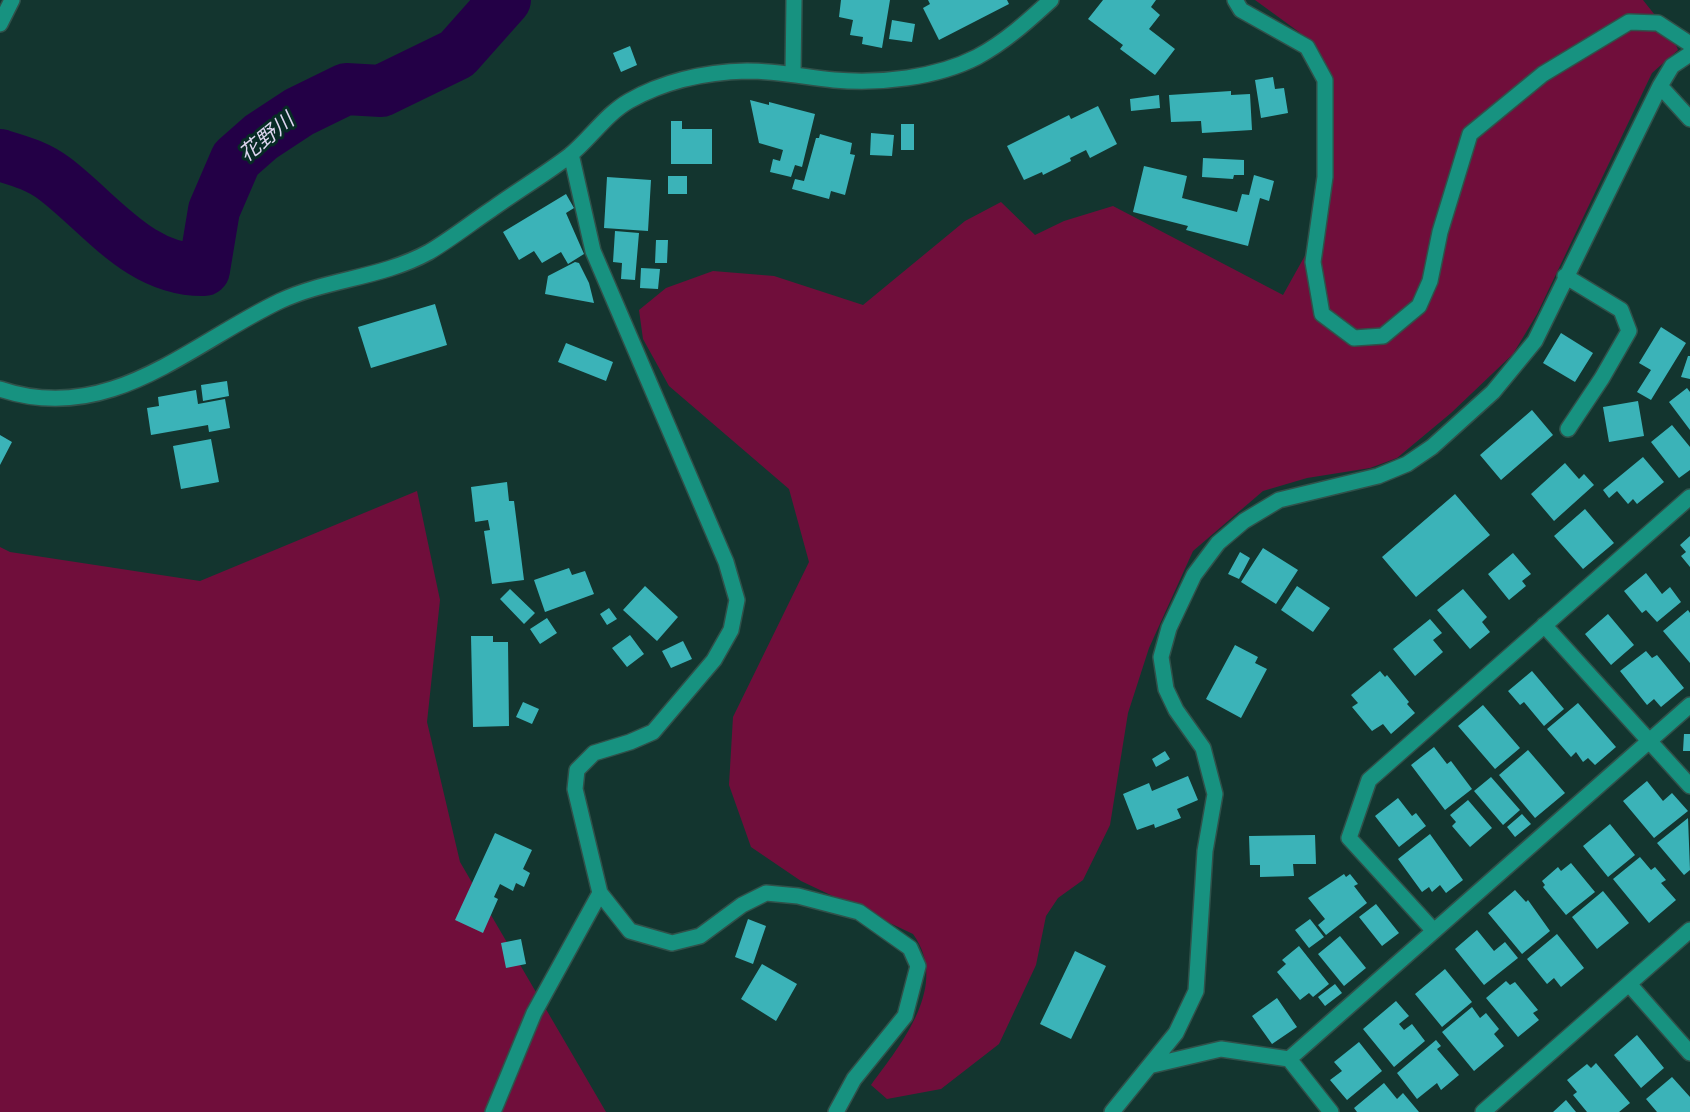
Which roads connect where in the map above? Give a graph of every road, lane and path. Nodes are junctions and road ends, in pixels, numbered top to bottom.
1 (12, 0) edge
2 (794, 0) edge
3 (1052, 0) edge
4 (1235, 0) edge
5 (0, 24) edge
6 (1690, 44) edge
7 (1690, 54) edge
8 (793, 74) junction
9 (1660, 86) junction
10 (1690, 119) edge
11 (571, 154) junction
12 (1565, 276) junction
13 (0, 388) edge
14 (1568, 429) dead end
15 (1690, 497) edge
16 (1544, 625) junction
17 (1690, 705) edge
18 (1650, 740) junction
19 (1690, 786) edge
20 (600, 893) junction
21 (1690, 930) edge
22 (1434, 931) junction
23 (1629, 984) junction
24 (1690, 1053) edge
25 (1289, 1059) junction
26 (1153, 1065) junction
27 (493, 1112) edge
28 (836, 1112) edge
29 (1112, 1112) edge
30 (1331, 1112) edge
31 (1483, 1112) edge

1 - 5 street
2 - 8 street
3 - 8 street
4 - 6 street
7 - 9 street
8 - 11 street
9 - 10 street
9 - 12 street
11 - 13 street
11 - 20 street
12 - 14 street
12 - 26 street
15 - 16 street
16 - 18 street
16 - 22 street
17 - 18 street
18 - 19 street
18 - 22 street
20 - 27 street
20 - 28 street
21 - 23 street
22 - 25 street
23 - 24 street
23 - 31 street
25 - 26 street
25 - 30 street
26 - 29 street

